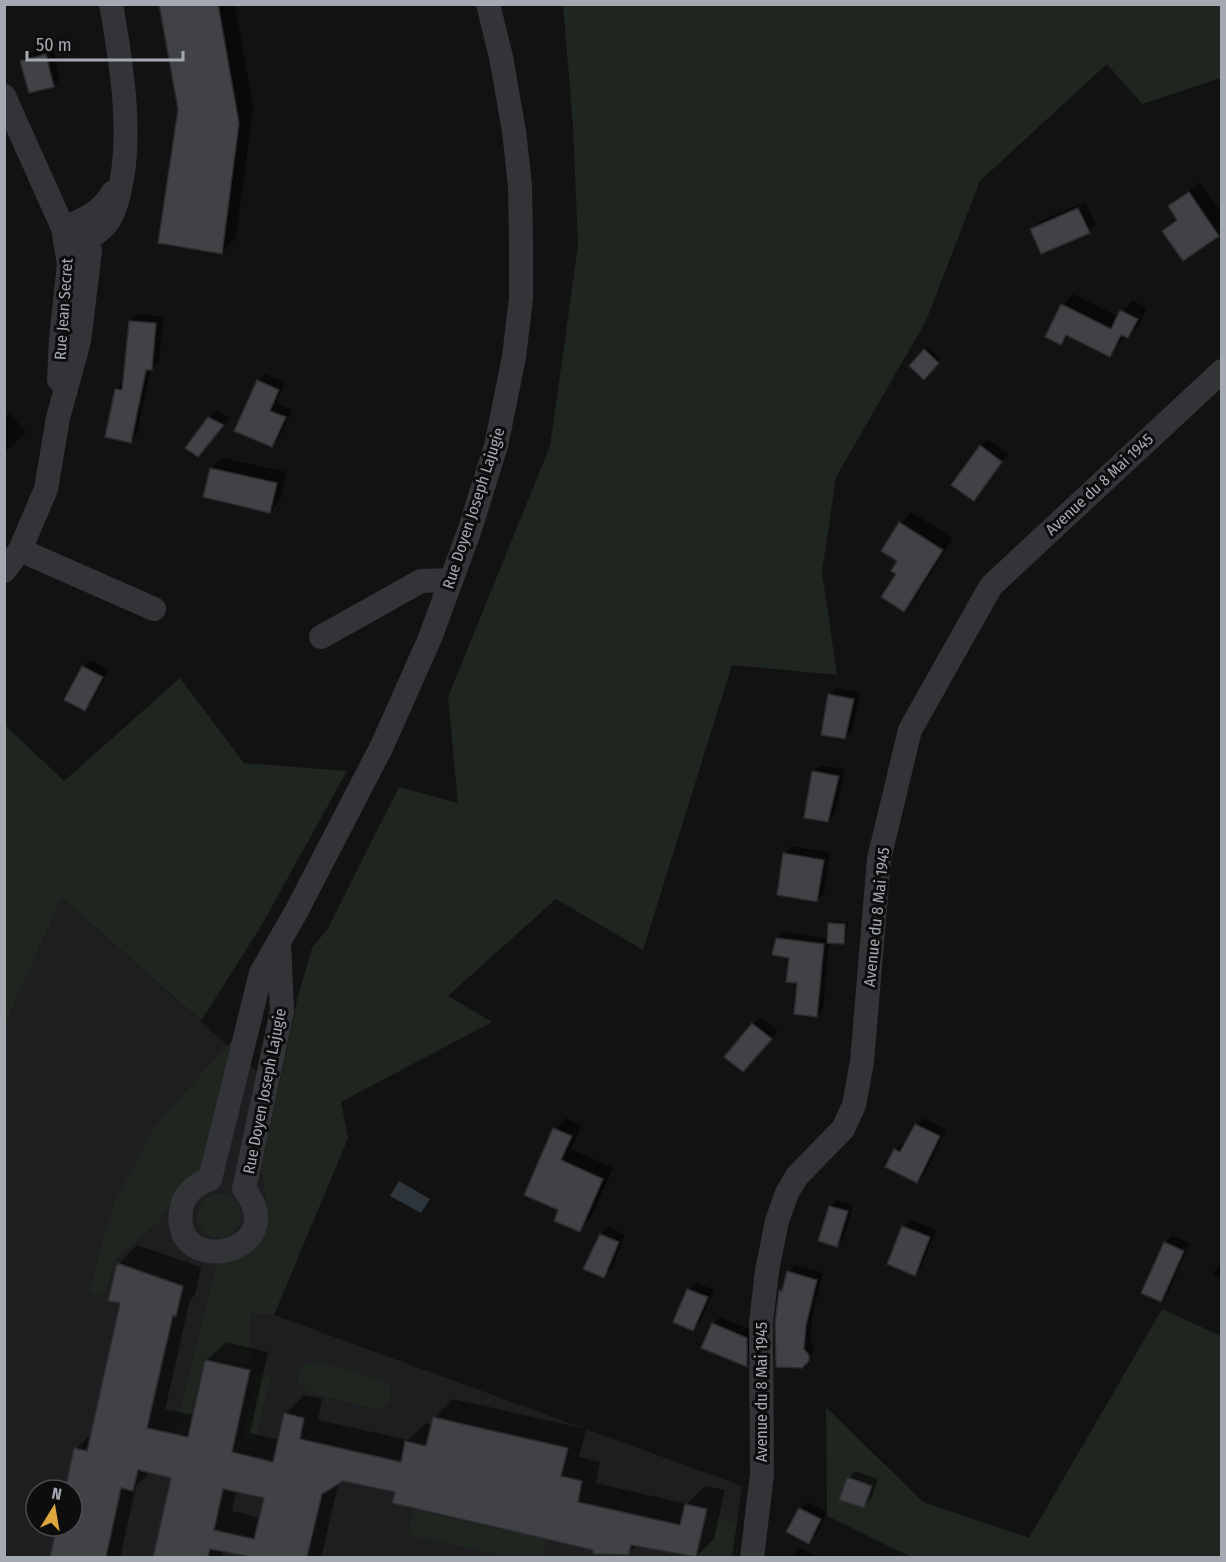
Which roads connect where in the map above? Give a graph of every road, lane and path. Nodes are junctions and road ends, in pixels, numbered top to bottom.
1 (111, 4) edge
2 (488, 4) edge
3 (4, 96) edge
4 (72, 234) junction
5 (1221, 371) edge
6 (20, 550) junction
7 (4, 571) edge
8 (451, 580) junction
9 (154, 609) dead end
10 (321, 637) dead end
11 (279, 941) junction
12 (752, 1557) edge

1 - 4 street
2 - 8 street, Rue Doyen Joseph Lajugie
3 - 4 street, Rue Jean Secret
4 - 6 street, Rue Jean Secret
5 - 12 street, Avenue du 8 Mai 1945
6 - 7 street, Rue Jean Secret
6 - 9 street
8 - 10 street
8 - 11 street, Rue Doyen Joseph Lajugie
11 - 11 street, Rue Doyen Joseph Lajugie

